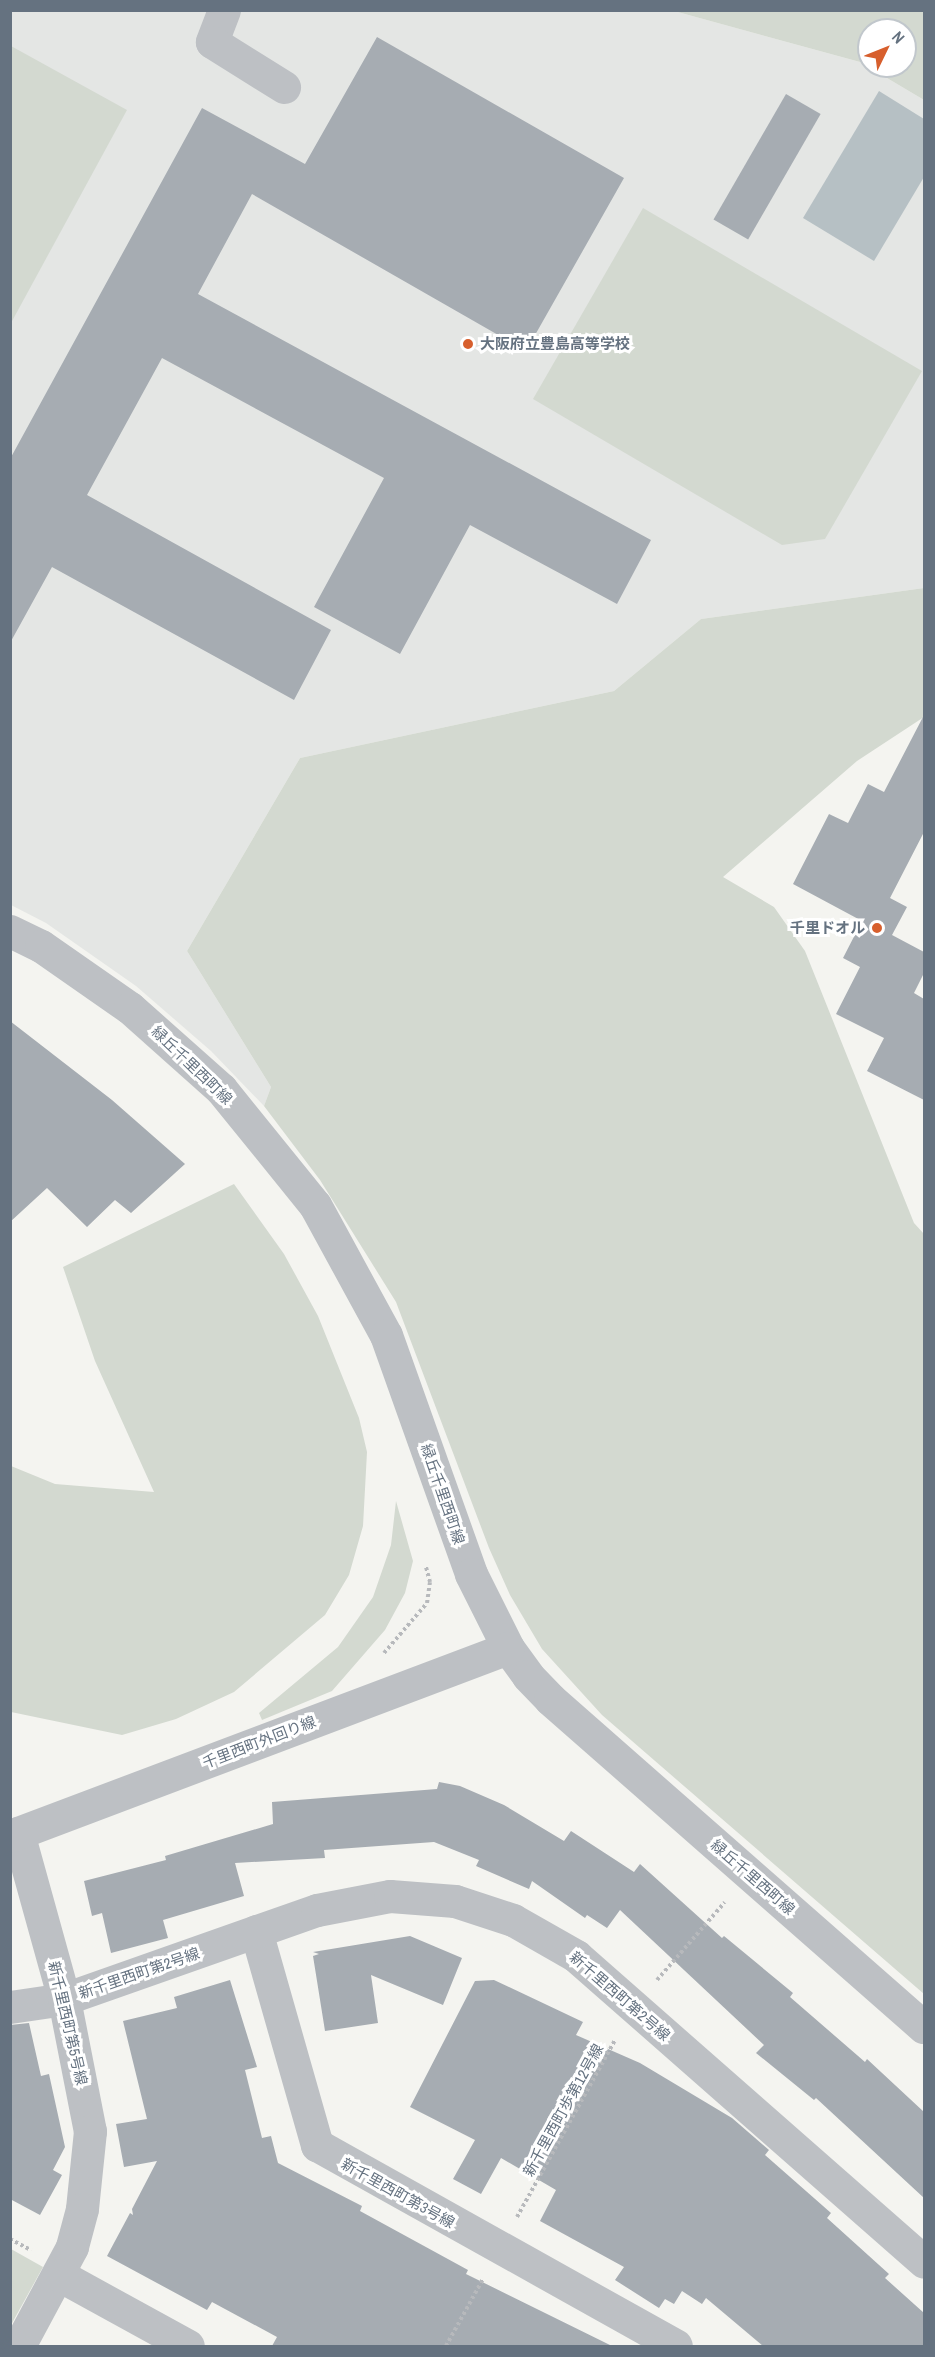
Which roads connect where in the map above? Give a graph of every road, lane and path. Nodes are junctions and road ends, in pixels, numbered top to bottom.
1 (224, 10) edge
2 (284, 87) dead end
3 (10, 931) edge
4 (425, 1561) dead end
5 (508, 1648) junction
6 (377, 1661) dead end
7 (14, 1834) edge
8 (725, 1902) dead end
9 (256, 1931) junction
10 (64, 1999) junction
11 (10, 2007) edge
12 (633, 2007) junction
13 (924, 2026) edge
14 (500, 2248) junction
15 (924, 2262) edge
16 (59, 2275) junction
17 (19, 2346) edge
18 (188, 2346) edge
19 (446, 2346) edge
20 (676, 2346) edge

1 - 2 street
3 - 5 street, 緑丘千里西町線
4 - 6 path
5 - 7 street, 千里西町外回り線
5 - 13 street, 緑丘千里西町線
7 - 10 street, 新千里西町第5号線
8 - 12 path, 新千里西町歩第12号線
9 - 10 street, 新千里西町第2号線
9 - 12 street, 新千里西町第2号線
9 - 14 street, 新千里西町第3号線
10 - 11 street, 新千里西町第2号線
10 - 16 street, 新千里西町第5号線
12 - 14 path, 新千里西町歩第12号線
12 - 15 street, 新千里西町第2号線
14 - 19 path, 新千里西町歩第12号線
14 - 20 street, 新千里西町第3号線
16 - 17 street, 新千里西町第5号線
16 - 18 street

